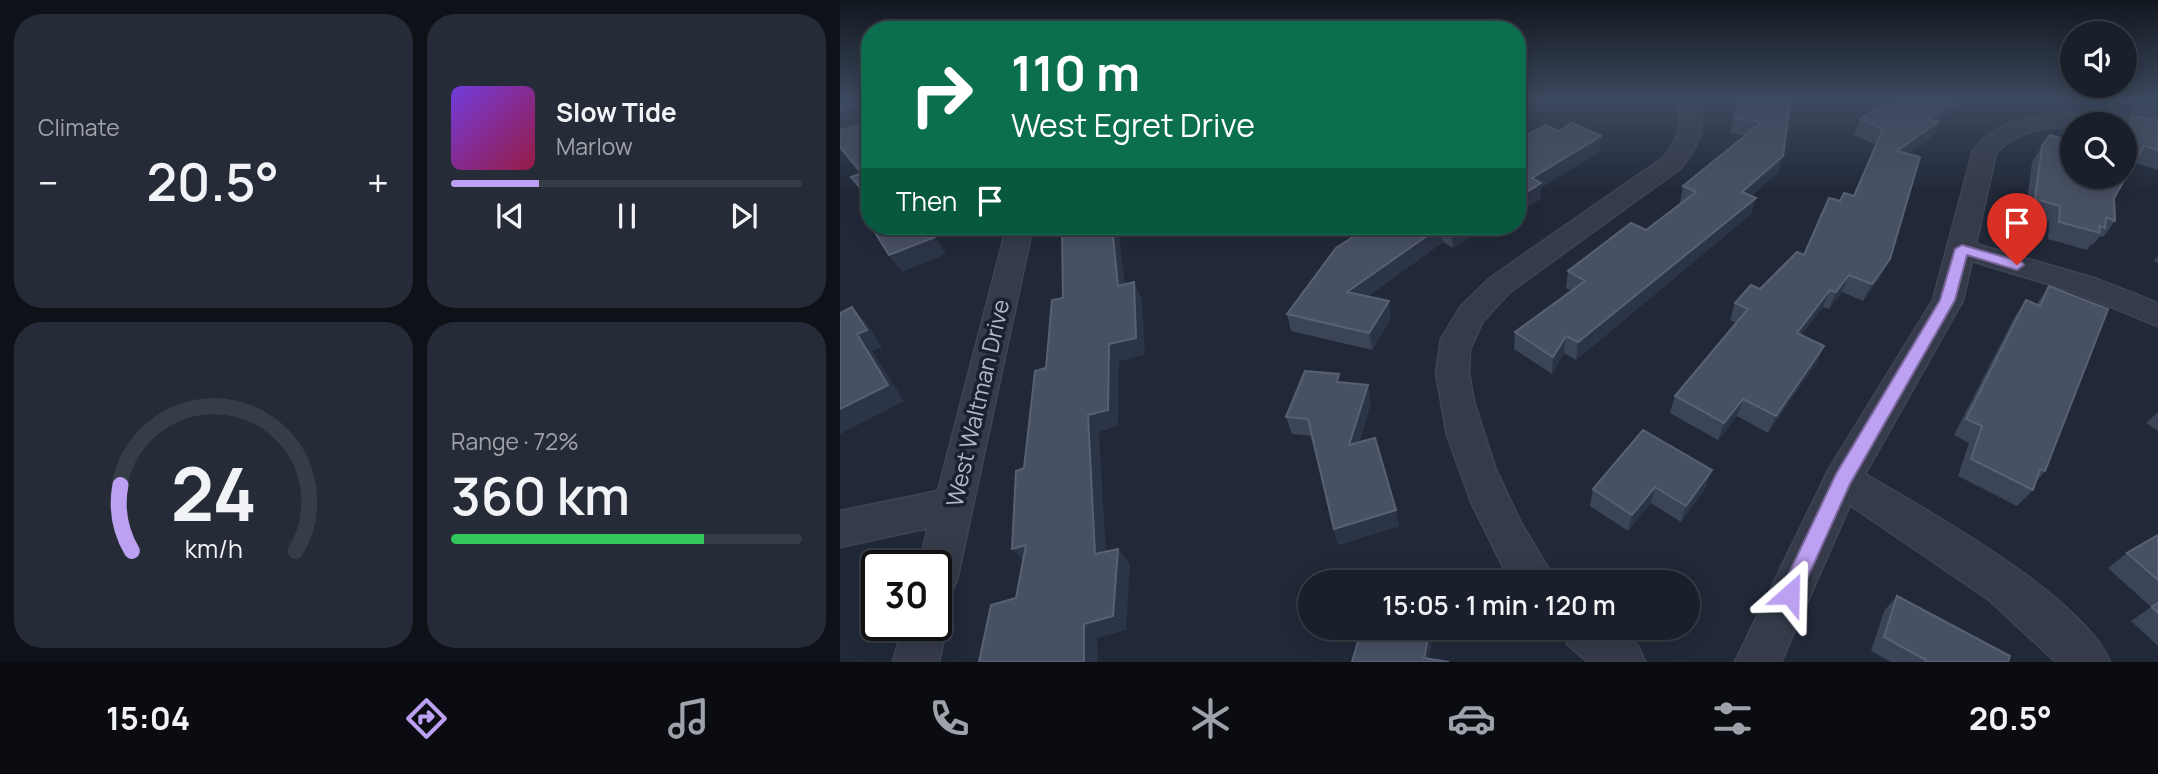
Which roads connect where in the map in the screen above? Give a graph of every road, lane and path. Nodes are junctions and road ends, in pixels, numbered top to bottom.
1 (1691, 130) edge
2 (2013, 130) edge
3 (1018, 235) edge
4 (1962, 249) junction
5 (2158, 315) edge
6 (1842, 480) junction
7 (955, 505) junction
8 (840, 528) edge
9 (944, 550) edge
10 (1526, 570) edge
11 (1597, 640) edge
12 (921, 641) edge
13 (916, 662) edge
14 (1622, 662) edge
15 (1758, 662) edge
16 (2087, 662) edge

1 - 10 street
2 - 4 street
3 - 7 street, West Waltman Drive
4 - 5 street
4 - 6 street
6 - 15 street
6 - 16 street
7 - 8 street
7 - 9 street, West Waltman Drive
11 - 14 street
12 - 13 street

